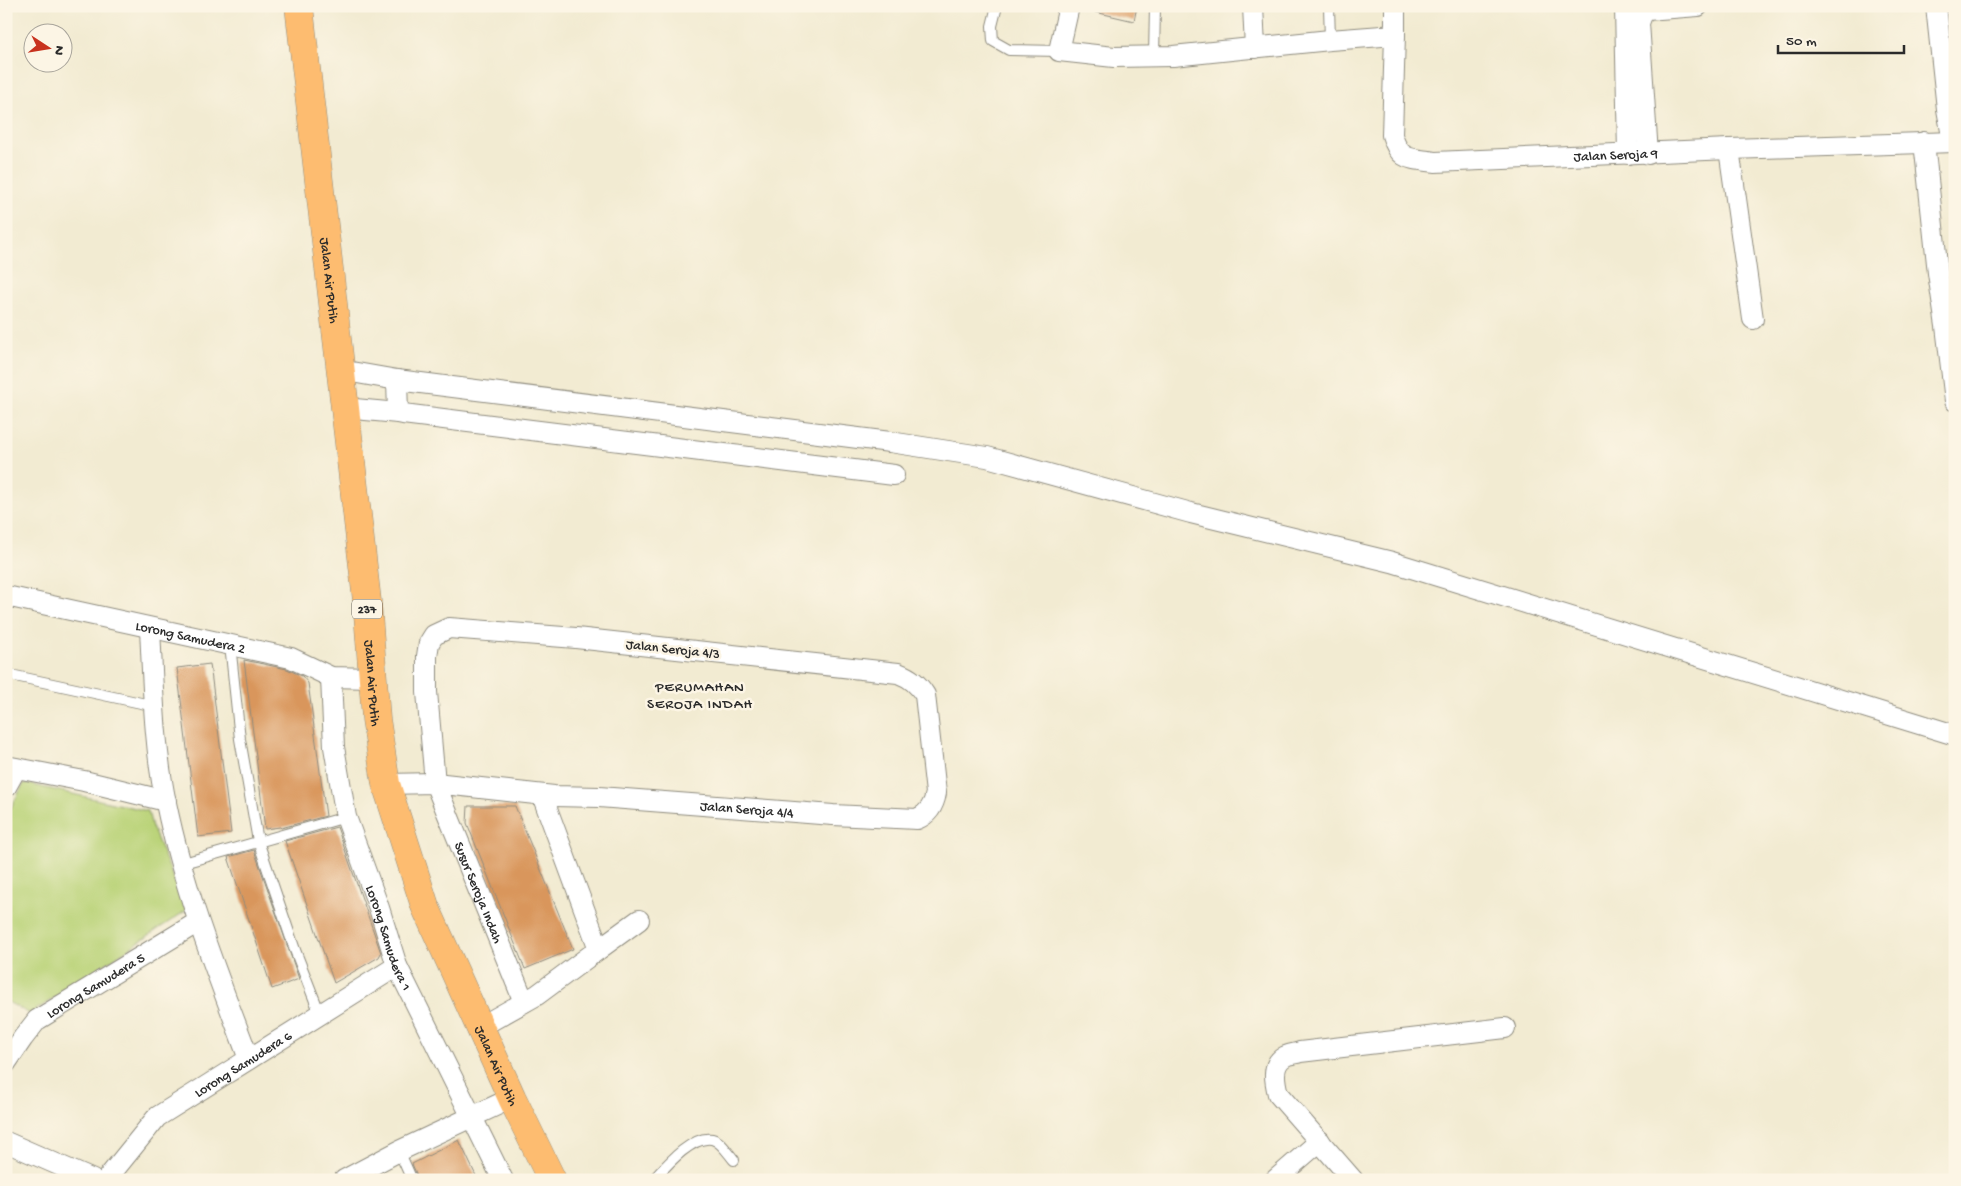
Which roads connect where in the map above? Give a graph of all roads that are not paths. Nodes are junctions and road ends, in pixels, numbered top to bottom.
1 (299, 6) edge
2 (997, 6) edge
3 (1069, 6) edge
4 (1155, 6) edge
5 (1253, 6) edge
6 (1329, 6) edge
7 (1395, 6) edge
8 (1625, 6) edge
9 (1698, 6) edge
10 (1936, 6) edge
11 (1396, 35) junction
12 (1330, 40) junction
13 (1255, 48) junction
14 (1059, 51) junction
15 (1154, 57) junction
16 (1924, 142) junction
17 (1954, 142) edge
18 (1729, 149) junction
19 (1628, 154) junction
20 (1648, 154) junction
21 (1753, 319) dead end
22 (340, 370) junction
23 (397, 380) junction
24 (1955, 401) edge
25 (344, 408) junction
26 (398, 413) junction
27 (894, 475) dead end
28 (6, 596) edge
29 (150, 629) junction
30 (230, 644) junction
31 (6, 674) edge
32 (331, 677) junction
33 (372, 678) junction
34 (919, 685) joint
35 (155, 706) junction
36 (1955, 735) edge
37 (11, 768) edge
38 (434, 783) junction
39 (386, 784) junction
40 (6, 788) edge
41 (542, 795) junction
42 (166, 801) junction
43 (346, 818) junction
44 (258, 841) junction
45 (180, 864) junction
46 (639, 920) dead end
47 (198, 922) junction
48 (599, 949) junction
49 (397, 966) junction
50 (524, 1002) junction
51 (320, 1014) junction
52 (480, 1027) junction
53 (1505, 1028) dead end
54 (249, 1058) junction
55 (6, 1063) edge
56 (512, 1098) junction
57 (472, 1117) junction
58 (1320, 1141) junction
59 (6, 1142) edge
60 (398, 1151) junction
61 (734, 1160) dead end
62 (93, 1180) edge
63 (106, 1180) edge
64 (344, 1180) edge
65 (412, 1180) edge
66 (503, 1180) edge
67 (552, 1180) edge
68 (653, 1180) edge
69 (1275, 1180) edge
70 (1353, 1180) edge

1 - 22 main road, Jalan Air Putih / 237
2 - 14 lane
3 - 14 street
4 - 15 lane
5 - 13 street
6 - 12 lane
7 - 11 street, Jalan Seroja 9
8 - 19 street
9 - 20 street
10 - 17 street
11 - 12 street
11 - 19 street, Jalan Seroja 9
12 - 13 street
13 - 15 street
14 - 15 street
16 - 17 street, Jalan Seroja 9
16 - 18 street, Jalan Seroja 9
16 - 24 street
18 - 20 street, Jalan Seroja 9
18 - 21 street
19 - 20 street, Jalan Seroja 9
22 - 23 street
22 - 25 main road, Jalan Air Putih / 237
23 - 26 street
23 - 36 street
25 - 26 street
25 - 33 main road, Jalan Air Putih / 237
26 - 27 street
28 - 29 street, Lorong Samudera 2
29 - 30 street, Lorong Samudera 2
29 - 35 street
30 - 32 street, Lorong Samudera 2
30 - 44 lane
31 - 35 lane
32 - 33 street, Lorong Samudera 2
32 - 43 street, Lorong Samudera 1
33 - 39 main road, Jalan Air Putih / 237
34 - 38 street, Jalan Seroja 4/3
34 - 41 street, Jalan Seroja 4/4
35 - 42 street
37 - 40 street
37 - 42 street
38 - 39 street, Jalan Seroja 4/4
38 - 41 street, Jalan Seroja 4/4
38 - 50 street, Susur Seroja Indah
39 - 52 main road, Jalan Air Putih / 237
41 - 48 street
42 - 45 street
43 - 44 lane
43 - 49 street, Lorong Samudera 1
44 - 45 lane
44 - 51 lane
45 - 47 street
46 - 48 street
47 - 54 street
47 - 55 street, Lorong Samudera 5
48 - 50 street
49 - 51 street, Lorong Samudera 6
49 - 57 street, Lorong Samudera 1
50 - 52 street
51 - 54 street, Lorong Samudera 6
52 - 56 main road, Jalan Air Putih / 237
53 - 58 street
54 - 63 street, Lorong Samudera 6
56 - 57 street
56 - 67 main road, Jalan Air Putih / 237
57 - 60 street
57 - 66 street, Lorong Samudera 1
58 - 69 street
58 - 70 street
59 - 62 street
60 - 64 street
60 - 65 lane
61 - 68 lane

